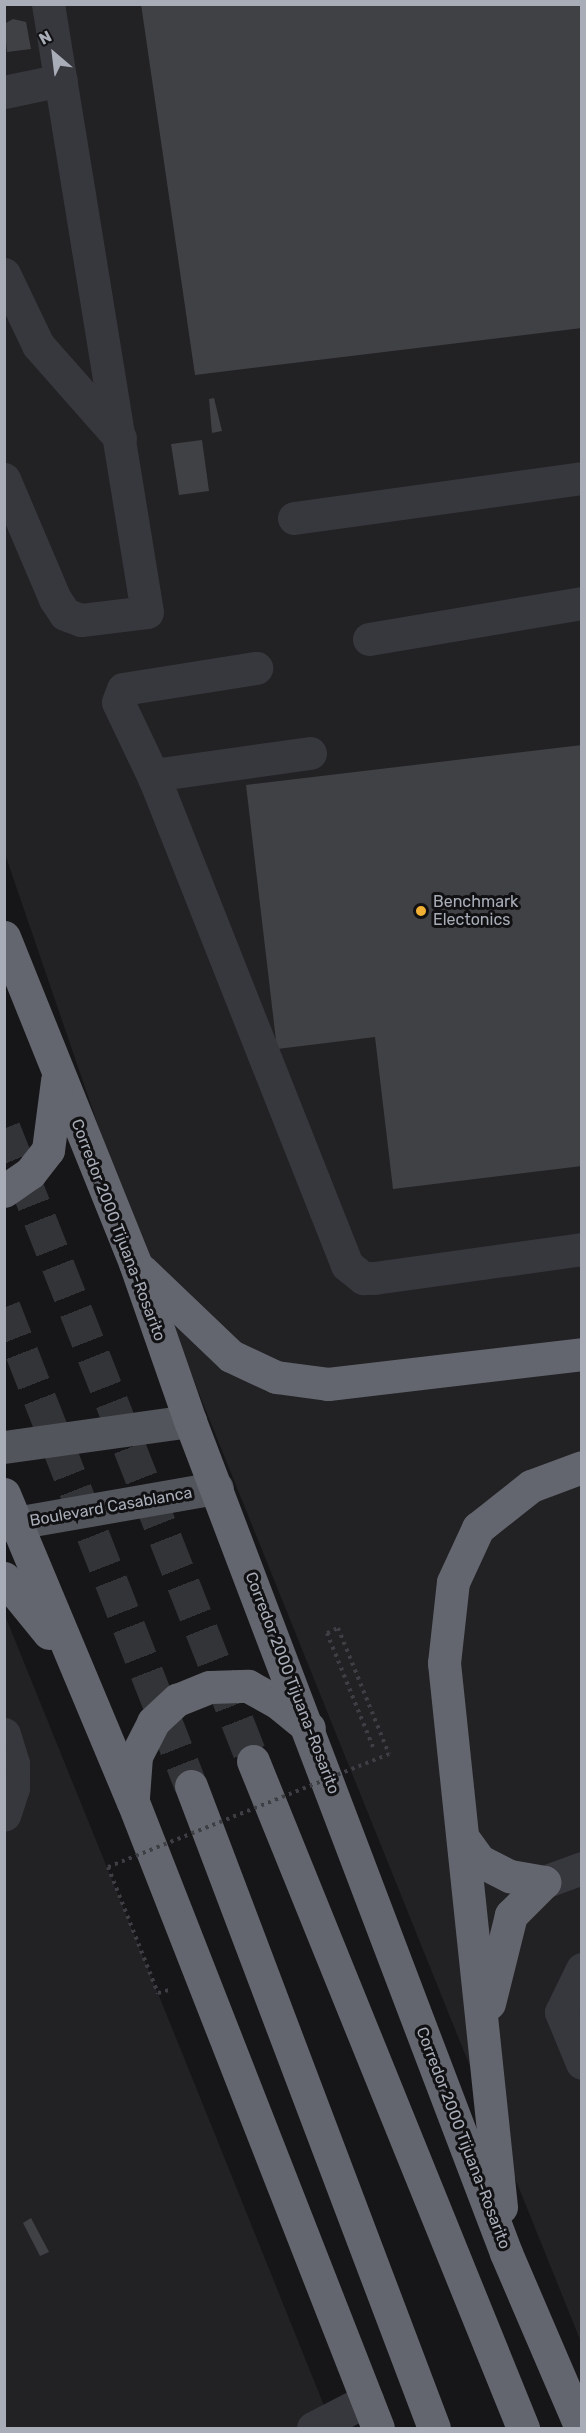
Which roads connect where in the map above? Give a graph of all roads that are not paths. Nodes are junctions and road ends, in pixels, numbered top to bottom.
1 (48, 4) edge
2 (61, 80) junction
3 (4, 92) edge
4 (4, 274) edge
5 (120, 438) junction
6 (582, 478) edge
7 (4, 479) edge
8 (294, 518) dead end
9 (582, 603) edge
10 (369, 639) dead end
11 (256, 668) dead end
12 (310, 753) dead end
13 (155, 780) junction
14 (4, 938) edge
15 (58, 1077) junction
16 (4, 1191) edge
17 (582, 1249) edge
18 (135, 1263) junction
19 (582, 1354) edge
20 (190, 1421) junction
21 (4, 1447) edge
22 (582, 1467) edge
23 (217, 1488) junction
24 (8, 1514) edge
25 (4, 1578) edge
26 (80, 1678) junction
27 (309, 1728) junction
28 (4, 1734) edge
29 (253, 1761) tunnel mouth
30 (191, 1786) tunnel mouth
31 (133, 1802) junction
32 (4, 1815) edge
33 (463, 1838) junction
34 (582, 1868) edge
35 (544, 1882) junction
36 (582, 1969) edge
37 (483, 2028) junction
38 (582, 2063) edge
39 (506, 2253) junction
40 (372, 2414) edge
41 (313, 2428) edge
42 (434, 2428) edge
43 (523, 2428) edge
44 (581, 2428) edge

1 - 2 lane
2 - 3 lane
2 - 5 lane
4 - 5 lane
5 - 7 lane
6 - 8 lane
9 - 10 lane
11 - 13 lane
12 - 13 lane
13 - 17 lane
14 - 15 highway, Corredor 2000 Tijuana-Rosarito
15 - 16 highway
15 - 18 highway, Corredor 2000 Tijuana-Rosarito
18 - 19 highway
18 - 20 highway, Corredor 2000 Tijuana-Rosarito
20 - 21 main road
20 - 23 highway, Corredor 2000 Tijuana-Rosarito
22 - 33 highway
23 - 24 main road, Boulevard Casablanca
23 - 27 highway, Corredor 2000 Tijuana-Rosarito
24 - 26 highway
25 - 26 highway
26 - 31 highway
27 - 31 highway
27 - 39 highway, Corredor 2000 Tijuana-Rosarito
28 - 32 lane
29 - 43 highway
30 - 42 highway
31 - 40 highway
33 - 35 highway
33 - 37 highway
34 - 35 lane
35 - 37 highway
36 - 38 lane
37 - 39 highway
39 - 44 highway, Corredor 2000 Tijuana-Rosarito
40 - 41 lane

